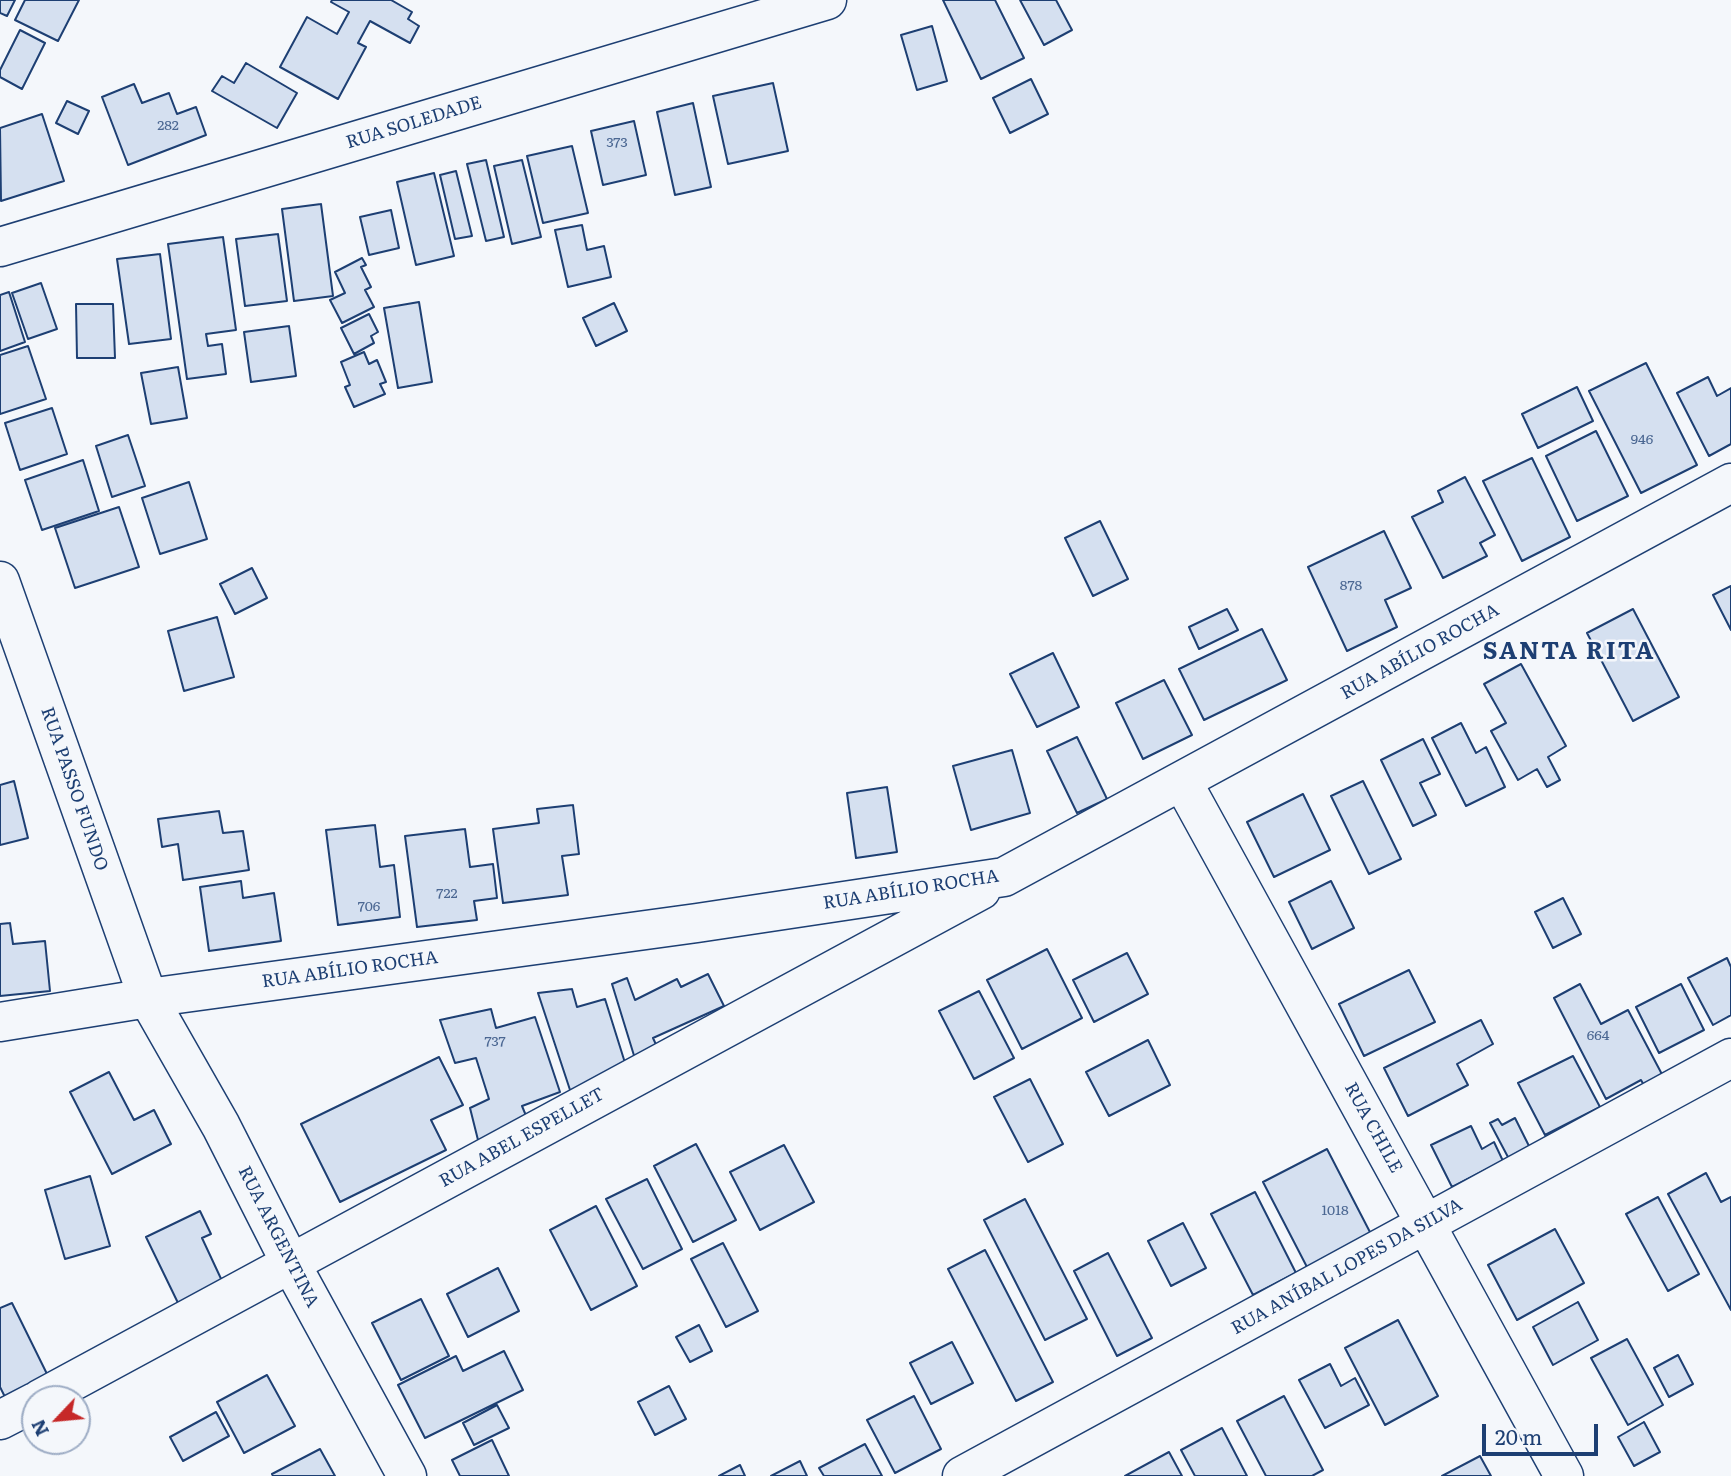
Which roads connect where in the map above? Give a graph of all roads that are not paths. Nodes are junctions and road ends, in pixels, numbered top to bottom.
1 (827, 0) edge
2 (0, 247) edge
3 (1731, 483) edge
4 (0, 581) edge
5 (1182, 781) junction
6 (1004, 877) junction
7 (148, 998) junction
8 (0, 1022) edge
9 (1731, 1058) edge
10 (1426, 1224) junction
11 (291, 1264) junction
12 (66, 1385) edge
13 (21, 1409) edge
14 (0, 1420) edge
15 (407, 1476) edge
16 (962, 1476) edge
17 (1564, 1476) edge

1 - 2 street, RUA SOLEDADE
3 - 5 street, RUA ABÍLIO ROCHA
4 - 7 street, RUA PASSO FUNDO
5 - 6 street, RUA ABÍLIO ROCHA
5 - 10 street, RUA CHILE
6 - 7 street, RUA ABÍLIO ROCHA
6 - 11 street, RUA ABEL ESPELLET
7 - 8 street, RUA ABÍLIO ROCHA
7 - 11 street, RUA ARGENTINA
9 - 10 street, RUA ANÍBAL LOPES DA SILVA
10 - 16 street, RUA ANÍBAL LOPES DA SILVA
10 - 17 street, RUA CHILE
11 - 12 street, RUA ABEL ESPELLET
11 - 15 street, RUA ARGENTINA
13 - 14 street

